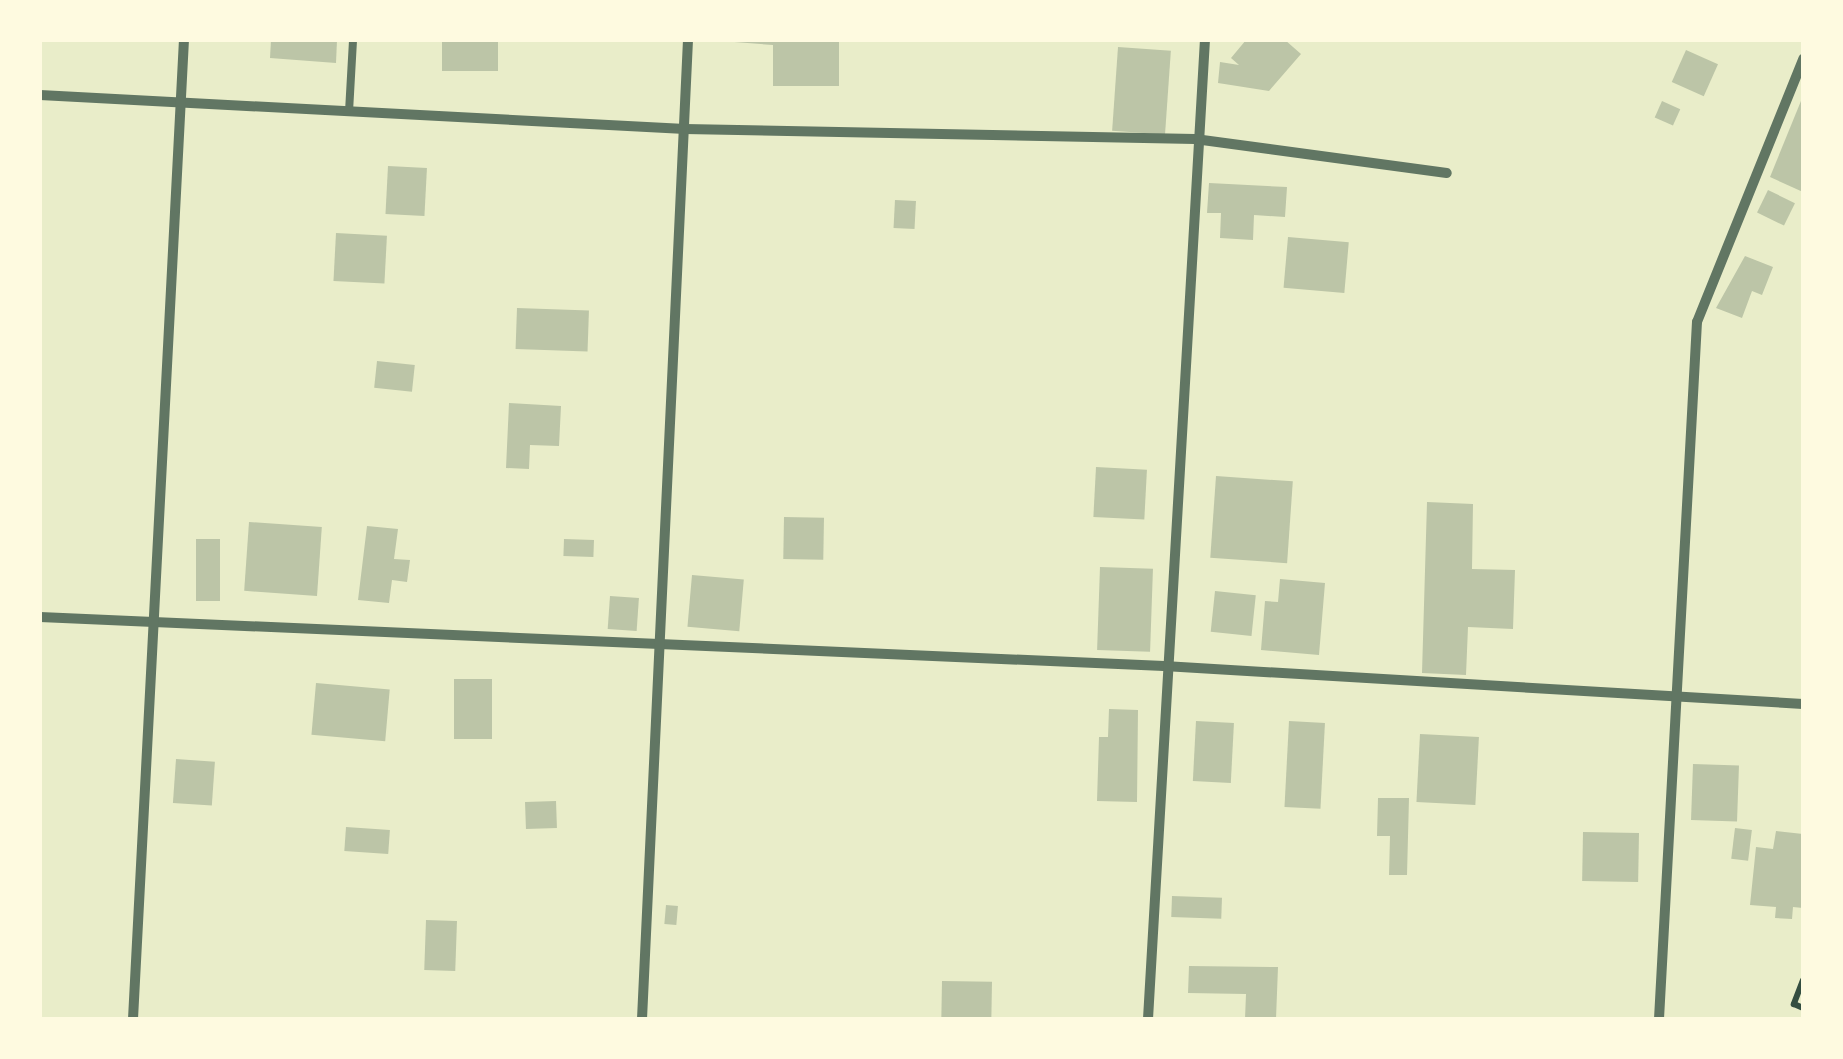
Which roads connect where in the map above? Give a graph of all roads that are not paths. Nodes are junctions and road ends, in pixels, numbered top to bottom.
1 (184, 40) edge
2 (353, 40) edge
3 (688, 40) edge
4 (1205, 40) edge
5 (1803, 58) edge
6 (40, 95) edge
7 (182, 105) junction
8 (350, 112) junction
9 (685, 129) junction
10 (1195, 139) junction
11 (1447, 174) dead end
12 (40, 617) edge
13 (158, 622) junction
14 (659, 642) junction
15 (1164, 666) junction
16 (1677, 700) junction
17 (1803, 704) edge
18 (134, 1019) edge
19 (642, 1019) edge
20 (1148, 1019) edge
21 (1659, 1019) edge

1 - 7 street
2 - 8 lane
3 - 9 street
4 - 10 street
5 - 16 street
6 - 7 street
7 - 8 street
7 - 13 street
8 - 9 street
9 - 10 street
9 - 14 street
10 - 11 street
10 - 15 street
12 - 13 street
13 - 14 street
13 - 18 street
14 - 15 street
14 - 19 street
15 - 16 street
15 - 20 street
16 - 17 street
16 - 21 street

